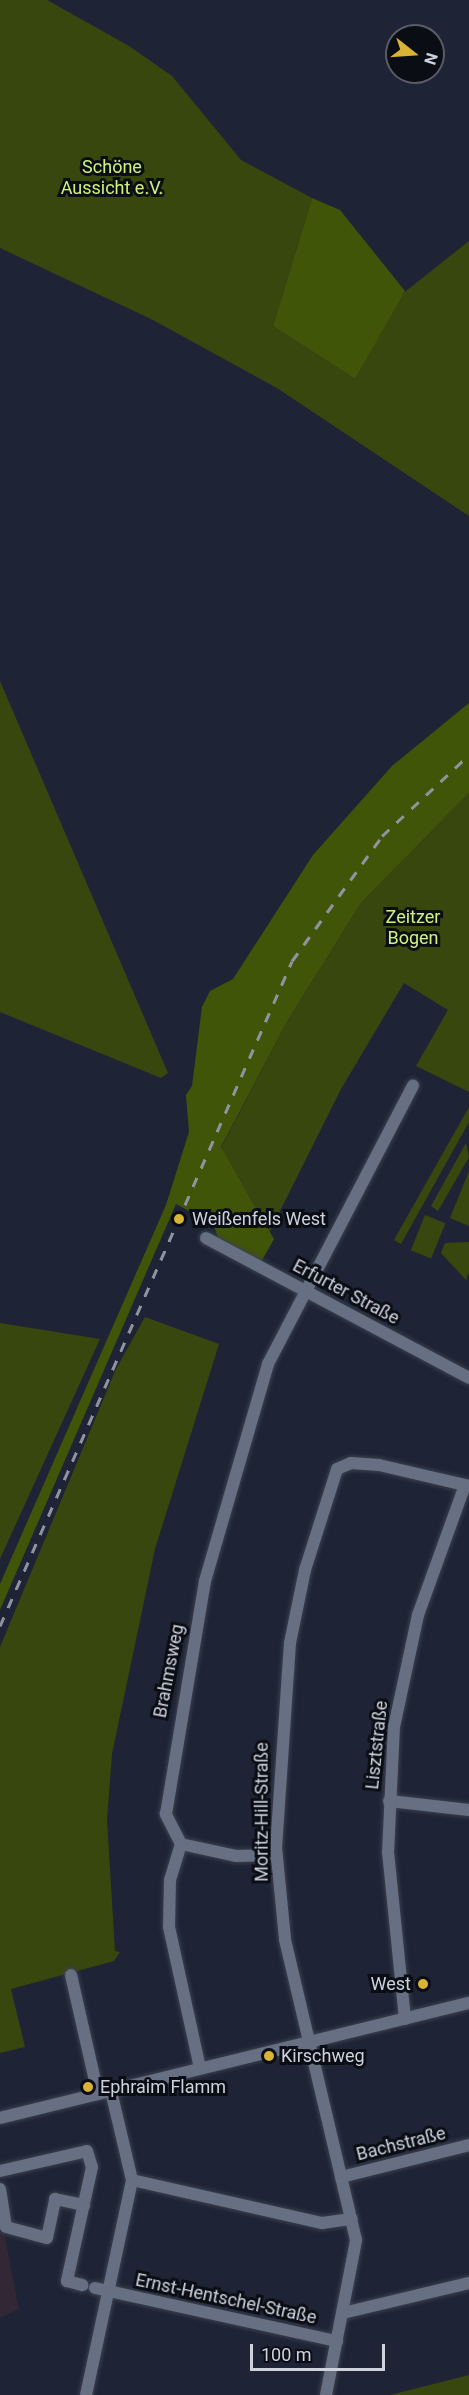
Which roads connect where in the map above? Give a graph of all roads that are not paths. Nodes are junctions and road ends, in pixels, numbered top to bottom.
1 (413, 1085) dead end
2 (206, 1238) dead end
3 (306, 1290) junction
4 (469, 1378) edge
5 (467, 1486) edge
6 (389, 1801) junction
7 (469, 1810) edge
8 (181, 1844) junction
9 (276, 1855) junction
10 (71, 1975) dead end
11 (469, 2003) edge
12 (405, 2019) junction
13 (307, 2043) junction
14 (200, 2068) junction
15 (111, 2091) junction
16 (98, 2094) junction
17 (0, 2118) edge
18 (469, 2145) edge
19 (0, 2171) edge
20 (341, 2177) junction
21 (132, 2180) junction
22 (0, 2189) edge
23 (84, 2205) junction
24 (352, 2218) junction
25 (469, 2283) edge
26 (108, 2291) junction
27 (343, 2313) junction
28 (337, 2341) junction
29 (86, 2395) edge
30 (326, 2395) edge

1 - 3 street, Brahmsweg
2 - 3 street, Erfurter Straße
3 - 4 street, Erfurter Straße
3 - 8 street, Brahmsweg
5 - 6 street, Lisztstraße
5 - 9 street, Moritz-Hill-Straße
6 - 7 street
6 - 12 street, Lisztstraße
8 - 9 street
8 - 14 street
9 - 13 street, Moritz-Hill-Straße
10 - 16 street
11 - 12 street
12 - 13 street
13 - 14 street
13 - 20 street, Moritz-Hill-Straße
14 - 15 street
15 - 16 street
15 - 21 street
16 - 17 street
18 - 20 street, Bachstraße
19 - 23 street
20 - 24 street, Moritz-Hill-Straße
21 - 24 street
21 - 26 street
22 - 23 street
23 - 26 street, Ernst-Hentschel-Straße
24 - 27 street, Moritz-Hill-Straße
25 - 27 street
26 - 28 street, Ernst-Hentschel-Straße
26 - 29 street
27 - 28 street, Moritz-Hill-Straße
28 - 30 street, Moritz-Hill-Straße

